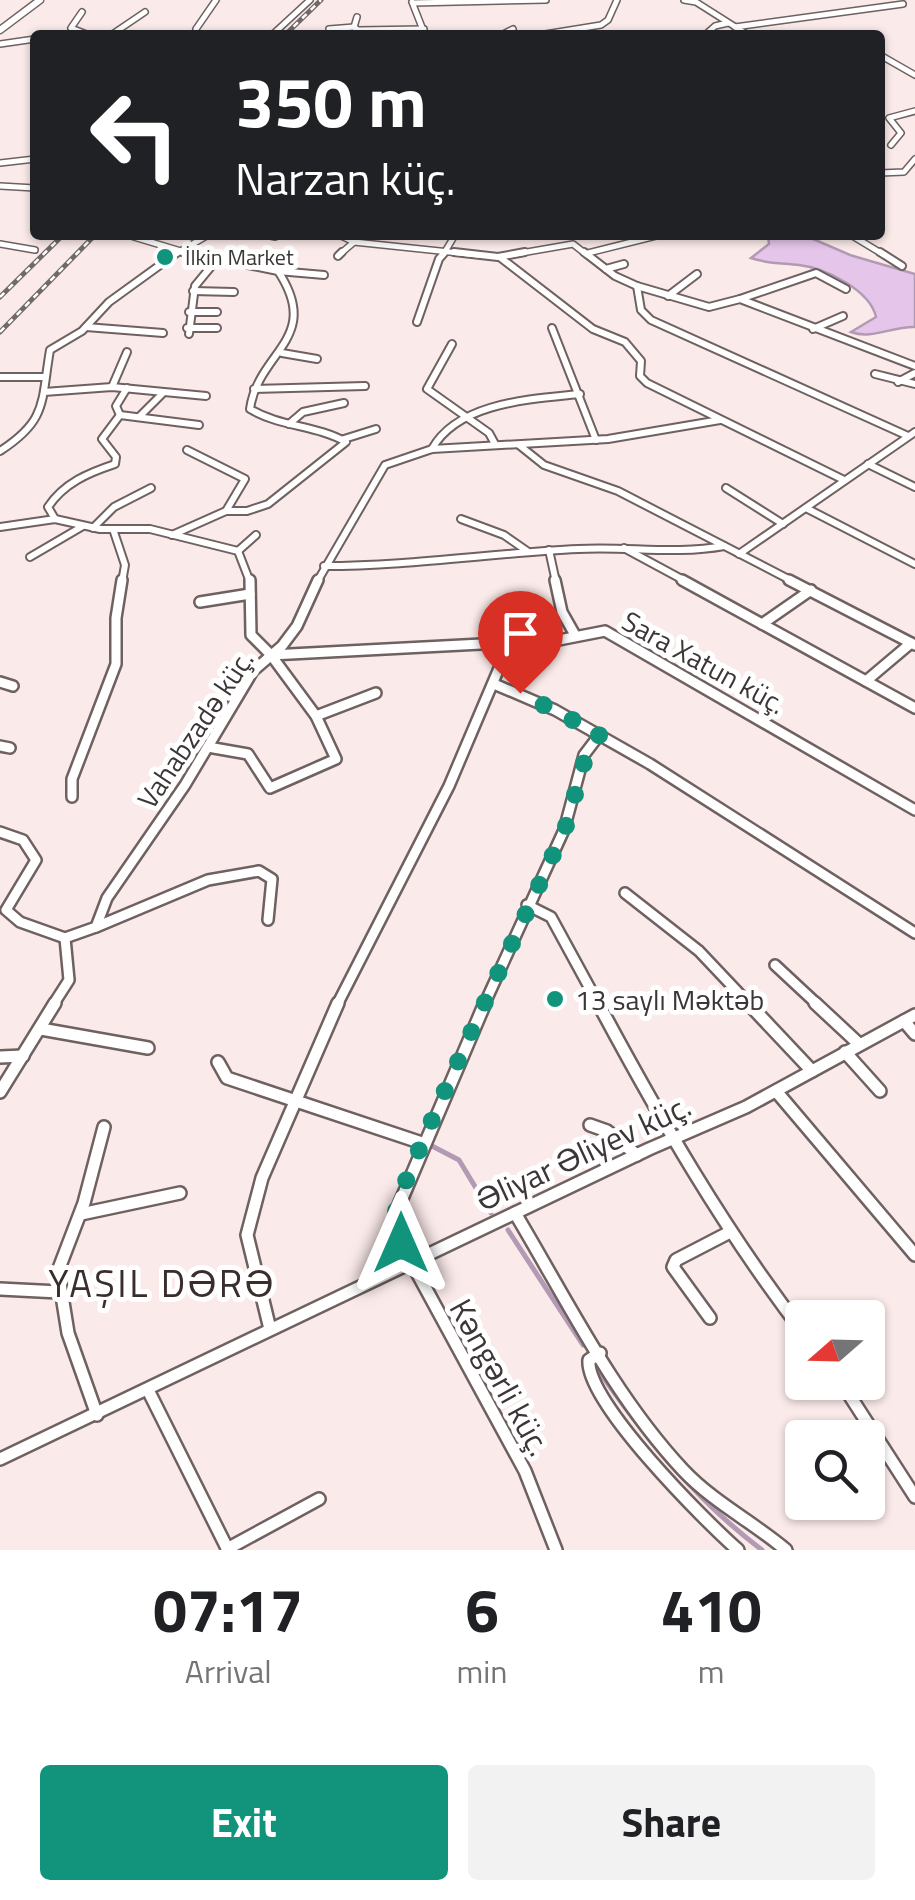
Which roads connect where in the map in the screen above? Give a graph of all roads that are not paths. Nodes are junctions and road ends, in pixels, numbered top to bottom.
1 (40, 0) edge
2 (216, 0) edge
3 (310, 0) edge
4 (546, 0) edge
5 (617, 0) edge
6 (684, 0) edge
7 (474, 1) edge
8 (696, 1) edge
9 (412, 2) edge
10 (902, 3) edge
11 (515, 6) edge
12 (915, 8) edge
13 (82, 12) dead end
14 (144, 12) dead end
15 (357, 17) dead end
16 (728, 23) junction
17 (598, 26) junction
18 (735, 27) junction
19 (354, 28) junction
20 (513, 28) dead end
21 (196, 29) dead end
22 (329, 29) dead end
23 (0, 30) edge
24 (76, 30) edge
25 (118, 30) edge
26 (277, 30) edge
27 (358, 30) edge
28 (423, 30) edge
29 (510, 30) edge
30 (571, 30) edge
31 (602, 30) edge
32 (710, 30) edge
33 (740, 30) edge
34 (30, 41) edge
35 (0, 44) edge
36 (885, 59) edge
37 (914, 74) edge
38 (915, 111) edge
39 (885, 120) edge
40 (889, 120) junction
41 (891, 145) dead end
42 (915, 159) edge
43 (30, 160) edge
44 (0, 163) edge
45 (885, 173) edge
46 (0, 186) edge
47 (30, 188) edge
48 (145, 240) edge
49 (199, 240) edge
50 (350, 240) edge
51 (451, 240) edge
52 (534, 240) edge
53 (641, 240) edge
54 (859, 240) edge
55 (354, 242) junction
56 (0, 244) edge
57 (534, 248) junction
58 (35, 250) dead end
59 (180, 250) junction
60 (445, 252) junction
61 (588, 254) junction
62 (338, 256) dead end
63 (219, 257) junction
64 (498, 257) junction
65 (624, 264) dead end
66 (902, 266) dead end
67 (606, 269) junction
68 (278, 271) junction
69 (324, 274) dead end
70 (697, 274) dead end
71 (637, 286) junction
72 (846, 289) dead end
73 (193, 291) junction
74 (234, 292) dead end
75 (668, 296) junction
76 (740, 299) junction
77 (189, 312) junction
78 (217, 312) dead end
79 (844, 316) dead end
80 (418, 322) dead end
81 (86, 327) junction
82 (217, 328) dead end
83 (552, 328) dead end
84 (814, 329) junction
85 (188, 331) joint
86 (163, 332) dead end
87 (452, 344) dead end
88 (127, 352) dead end
89 (282, 354) junction
90 (317, 359) dead end
91 (915, 369) edge
92 (875, 374) dead end
93 (0, 377) edge
94 (45, 377) junction
95 (898, 382) junction
96 (915, 384) edge
97 (365, 386) dead end
98 (112, 387) junction
99 (127, 388) junction
100 (254, 389) junction
101 (44, 392) junction
102 (163, 392) junction
103 (580, 394) junction
104 (206, 396) dead end
105 (344, 403) dead end
106 (120, 416) junction
107 (140, 417) junction
108 (467, 417) junction
109 (720, 420) junction
110 (289, 424) junction
111 (359, 424) dead end
112 (199, 425) dead end
113 (912, 434) edge
114 (344, 439) junction
115 (596, 440) junction
116 (495, 444) junction
117 (519, 444) junction
118 (432, 449) junction
119 (187, 450) dead end
120 (0, 451) edge
121 (868, 464) junction
122 (844, 480) junction
123 (915, 486) edge
124 (151, 488) dead end
125 (726, 488) dead end
126 (806, 508) junction
127 (226, 511) junction
128 (55, 519) junction
129 (461, 519) dead end
130 (783, 524) junction
131 (0, 526) edge
132 (88, 527) junction
133 (112, 529) junction
134 (172, 535) junction
135 (256, 535) dead end
136 (724, 546) junction
137 (624, 548) junction
138 (550, 550) junction
139 (238, 551) junction
140 (527, 551) junction
141 (740, 554) junction
142 (30, 557) dead end
143 (915, 564) edge
144 (324, 566) junction
145 (810, 590) junction
146 (250, 594) junction
147 (200, 602) dead end
148 (762, 624) junction
149 (574, 635) junction
150 (510, 640) junction
151 (913, 644) edge
152 (271, 654) junction
153 (866, 681) junction
154 (0, 682) edge
155 (494, 684) junction
156 (13, 686) dead end
157 (376, 693) dead end
158 (915, 708) edge
159 (316, 716) junction
160 (600, 734) junction
161 (208, 746) junction
162 (270, 788) junction
163 (72, 797) dead end
164 (276, 801) dead end
165 (915, 810) edge
166 (0, 832) edge
167 (626, 894) dead end
168 (527, 905) junction
169 (2, 913) edge
170 (268, 920) dead end
171 (96, 927) junction
172 (915, 932) edge
173 (65, 938) junction
174 (775, 965) dead end
175 (909, 1018) edge
176 (41, 1028) junction
177 (915, 1034) edge
178 (859, 1044) junction
179 (148, 1048) dead end
180 (845, 1052) junction
181 (23, 1056) junction
182 (0, 1057) edge
183 (218, 1062) dead end
184 (812, 1071) junction
185 (776, 1091) junction
186 (880, 1091) dead end
187 (0, 1092) edge
188 (291, 1102) junction
189 (590, 1125) dead end
190 (104, 1127) dead end
191 (672, 1140) junction
192 (422, 1143) junction
193 (636, 1155) junction
194 (180, 1194) dead end
195 (516, 1213) junction
196 (80, 1214) junction
197 (730, 1232) junction
198 (915, 1256) edge
199 (411, 1265) junction
200 (0, 1289) edge
201 (60, 1292) junction
202 (785, 1308) edge
203 (710, 1318) dead end
204 (270, 1329) junction
205 (600, 1353) junction
206 (148, 1390) junction
207 (853, 1400) edge
208 (97, 1416) junction
209 (0, 1460) edge
210 (915, 1495) edge
211 (319, 1500) dead end
212 (228, 1550) edge
213 (556, 1550) edge
214 (738, 1550) edge
215 (786, 1550) edge

1 - 23 street
2 - 21 street
3 - 26 street
4 - 11 street
5 - 17 street
6 - 8 street
7 - 9 street
7 - 11 street
8 - 16 street
9 - 28 street
10 - 12 street
10 - 18 street
13 - 24 street
14 - 25 street
15 - 19 street
16 - 18 street
16 - 32 street
17 - 30 street
17 - 31 street
18 - 33 street
19 - 22 street
19 - 27 street
20 - 29 street
34 - 35 street
36 - 37 street
38 - 40 street
39 - 40 street
40 - 41 street
42 - 45 street
43 - 44 street
46 - 47 street
48 - 59 street
49 - 59 street
50 - 55 street
51 - 60 street
52 - 57 street
53 - 61 street
54 - 66 street
55 - 60 street
55 - 62 street
56 - 58 street
57 - 61 street
57 - 64 street
59 - 63 street
59 - 81 street
60 - 64 street
60 - 80 street
61 - 67 street
63 - 68 street
63 - 73 street
64 - 109 street
65 - 67 street
67 - 71 street
68 - 69 street
68 - 89 street
70 - 75 street
71 - 75 street
71 - 113 street
72 - 76 street
73 - 74 street
73 - 77 street
75 - 76 street
76 - 84 street
77 - 78 street
77 - 85 street
79 - 84 street
81 - 86 street
81 - 94 street
82 - 85 street
83 - 103 street
84 - 91 street
87 - 108 street
88 - 98 street
89 - 90 street
89 - 100 street
91 - 95 street
92 - 95 street
93 - 94 street
94 - 101 street
95 - 96 street
97 - 100 street
98 - 99 street
98 - 101 street
99 - 102 street
99 - 106 street
100 - 110 street
101 - 120 street
102 - 104 street
102 - 107 street
103 - 108 street
103 - 115 street
105 - 110 street
106 - 107 street
106 - 128 street
107 - 112 street
108 - 116 street
108 - 118 street
109 - 115 street, Vahabzadə küç.
109 - 122 street
110 - 114 street
111 - 114 street
113 - 121 street
114 - 127 street
115 - 117 street, Vahabzadə küç.
116 - 117 street, Vahabzadə küç.
116 - 118 street, Vahabzadə küç.
117 - 136 street
118 - 144 street, Vahabzadə küç.
119 - 127 street
121 - 122 street
121 - 123 street
122 - 126 street
124 - 132 street
125 - 130 street
126 - 130 street
126 - 143 street
127 - 134 street
128 - 131 street
128 - 132 street
129 - 140 street
130 - 141 street
132 - 133 street
132 - 142 street
133 - 134 street
133 - 163 street
134 - 139 street
135 - 139 street
136 - 137 street
136 - 141 street
137 - 138 street
137 - 148 street
138 - 140 street
138 - 149 street
139 - 146 street
140 - 144 street
141 - 145 street
144 - 152 street, Vahabzadə küç.
145 - 148 street
145 - 151 street
146 - 147 street
146 - 152 street
148 - 153 street
149 - 150 street, Sara Xatun küç.
149 - 165 street, Sara Xatun küç.
150 - 152 street, Sara Xatun küç.
150 - 155 street
151 - 153 street
152 - 159 street
152 - 161 street, Vahabzadə küç.
153 - 158 street
154 - 156 street
155 - 160 street
155 - 188 street
157 - 159 street
159 - 162 street
160 - 168 street, Kəngərli küç.
160 - 172 street
161 - 162 street
161 - 171 street, Vahabzadə küç.
162 - 164 street
166 - 169 street
167 - 184 street
168 - 191 street
168 - 192 street, Kəngərli küç.
169 - 173 street
170 - 171 street
171 - 173 street
173 - 176 street
174 - 178 street
175 - 177 street
175 - 178 street, Əliyar Əliyev küç.
176 - 179 street
176 - 181 street
178 - 180 street, Əliyar Əliyev küç.
180 - 184 street, Əliyar Əliyev küç.
180 - 186 street
181 - 182 street
181 - 187 street
183 - 188 street
184 - 185 street, Əliyar Əliyev küç.
185 - 191 street, Əliyar Əliyev küç.
185 - 198 street
188 - 192 street
188 - 204 street
189 - 193 street
190 - 196 street
191 - 193 street, Əliyar Əliyev küç.
191 - 197 street
192 - 199 street, Kəngərli küç.
193 - 195 street, Əliyar Əliyev küç.
194 - 196 street
195 - 199 street, Əliyar Əliyev küç.
195 - 205 street
196 - 201 street
197 - 202 street
197 - 203 street
199 - 204 street, Əliyar Əliyev küç.
199 - 213 street, Kəngərli küç.
200 - 201 street
201 - 208 street
204 - 206 street, Əliyar Əliyev küç.
205 - 214 street
205 - 215 street
206 - 208 street, Əliyar Əliyev küç.
206 - 212 street
207 - 210 street
208 - 209 street, Əliyar Əliyev küç.
211 - 212 street

